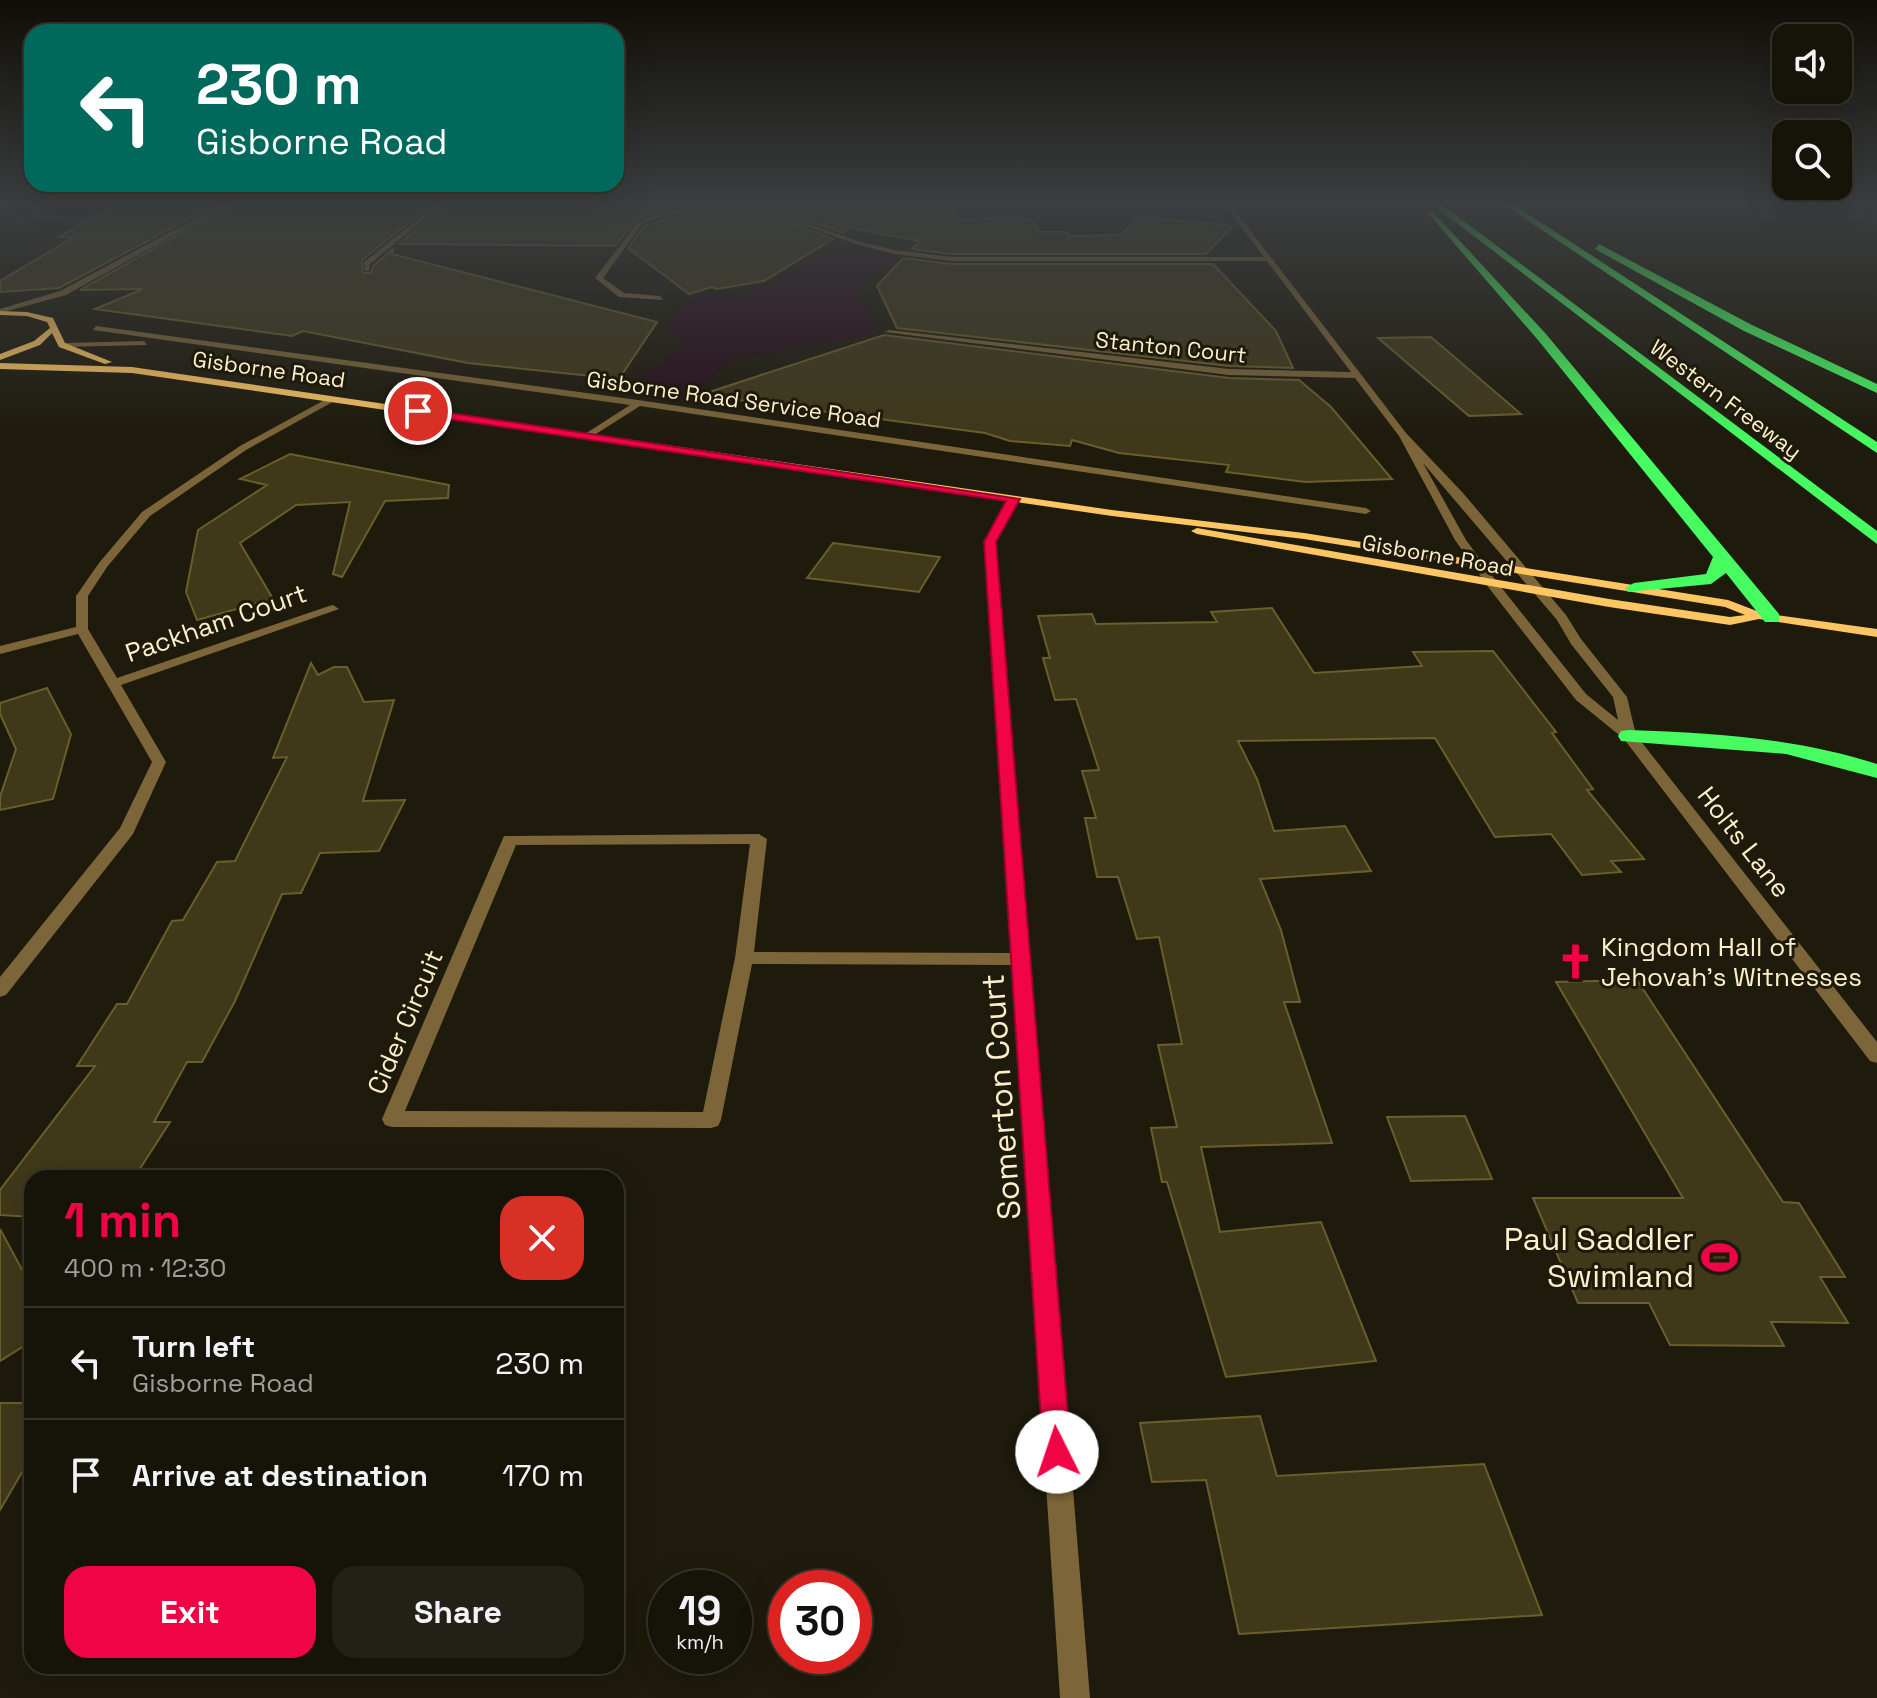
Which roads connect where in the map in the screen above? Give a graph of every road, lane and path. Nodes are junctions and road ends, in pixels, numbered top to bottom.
1 (81, 283) edge
2 (606, 283) edge
3 (1284, 283) edge
4 (1493, 283) edge
5 (1540, 283) edge
6 (1627, 283) edge
7 (1666, 283) edge
8 (63, 293) junction
9 (660, 298) dead end
10 (0, 312) edge
11 (52, 324) junction
12 (96, 328) dead end
13 (889, 332) dead end
14 (178, 341) junction
15 (62, 345) junction
16 (0, 357) edge
17 (0, 366) edge
18 (132, 370) junction
19 (1355, 375) junction
20 (1877, 389) edge
21 (333, 399) junction
22 (638, 403) junction
23 (1403, 435) junction
24 (588, 436) junction
25 (1877, 449) edge
26 (1014, 499) junction
27 (1366, 511) dead end
28 (1112, 513) junction
29 (1877, 539) edge
30 (1722, 556) junction
31 (1478, 562) junction
32 (1523, 569) junction
33 (1493, 585) junction
34 (1634, 588) junction
35 (1542, 593) junction
36 (333, 609) dead end
37 (1766, 617) junction
38 (82, 629) junction
39 (1877, 633) edge
40 (0, 650) edge
41 (115, 683) junction
42 (1629, 736) junction
43 (1877, 771) edge
44 (744, 958) junction
45 (1021, 959) junction
46 (0, 990) edge
47 (1877, 1056) edge
48 (1075, 1698) edge

1 - 8 street
2 - 9 street
3 - 19 street, Holts Lane
4 - 30 highway
5 - 29 highway, Western Freeway
6 - 25 highway, Western Freeway
7 - 20 highway
8 - 10 street
8 - 11 street
10 - 11 main road
11 - 15 main road
11 - 16 main road
12 - 14 street, Gisborne Road Service Road
13 - 19 street, Stanton Court
14 - 15 street
14 - 22 street, Gisborne Road Service Road
15 - 18 main road, Gisborne Road
17 - 18 main road, Gisborne Road
18 - 21 main road, Gisborne Road
19 - 23 street, Holts Lane
21 - 24 main road, Gisborne Road
21 - 38 street
22 - 24 street
22 - 27 street, Gisborne Road Service Road
23 - 31 street, Holts Lane
23 - 32 street, Holts Lane
24 - 26 main road, Gisborne Road
26 - 28 main road, Gisborne Road
26 - 45 street, Somerton Court
28 - 31 main road, Gisborne Road
28 - 33 main road, Gisborne Road
30 - 34 highway
30 - 37 highway
31 - 32 main road, Gisborne Road
31 - 33 street, Holts Lane
32 - 34 main road, Gisborne Road
32 - 35 street, Holts Lane
33 - 35 main road, Gisborne Road
33 - 42 street, Holts Lane
34 - 37 main road, Gisborne Road
35 - 37 main road, Gisborne Road
35 - 42 street, Holts Lane
36 - 41 street, Packham Court
37 - 39 main road, Gisborne Road
38 - 40 street
38 - 41 street
41 - 46 street
42 - 43 highway
42 - 47 street, Holts Lane
44 - 44 street, Cider Circuit
44 - 45 street
45 - 48 street, Somerton Court

